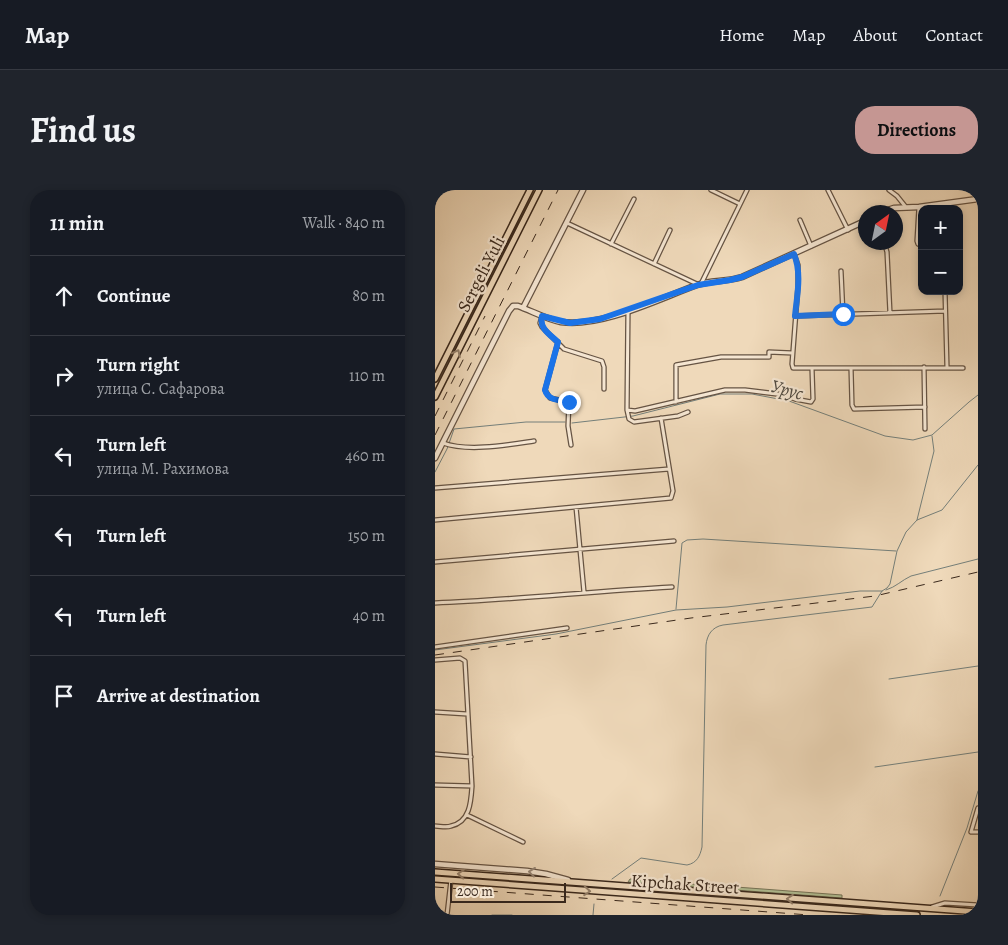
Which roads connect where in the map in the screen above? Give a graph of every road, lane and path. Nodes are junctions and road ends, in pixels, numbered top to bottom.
1 (530, 190) edge
2 (539, 190) edge
3 (583, 190) edge
4 (711, 190) edge
5 (747, 190) edge
6 (828, 190) edge
7 (889, 190) edge
8 (634, 199) dead end
9 (978, 199) edge
10 (740, 204) junction
11 (934, 205) edge
12 (905, 206) joint
13 (918, 207) edge
14 (800, 220) dead end
15 (567, 223) junction
16 (918, 224) edge
17 (858, 225) edge
18 (670, 230) dead end
19 (848, 230) junction
20 (918, 242) edge
21 (611, 244) junction
22 (811, 246) junction
23 (886, 250) edge
24 (794, 254) junction
25 (654, 264) junction
26 (841, 271) dead end
27 (700, 284) junction
28 (945, 295) edge
29 (523, 308) junction
30 (627, 311) junction
31 (945, 311) junction
32 (890, 313) junction
33 (843, 314) junction
34 (542, 316) junction
35 (795, 316) junction
36 (558, 342) junction
37 (792, 353) junction
38 (924, 367) junction
39 (947, 367) junction
40 (851, 368) junction
41 (963, 368) dead end
42 (812, 369) junction
43 (435, 379) edge
44 (604, 389) dead end
45 (435, 397) edge
46 (676, 402) junction
47 (925, 407) junction
48 (627, 410) junction
49 (688, 412) dead end
50 (661, 418) junction
51 (925, 429) dead end
52 (534, 442) dead end
53 (444, 443) junction
54 (571, 445) dead end
55 (435, 458) edge
56 (669, 469) junction
57 (435, 488) edge
58 (576, 507) junction
59 (435, 520) edge
60 (673, 541) dead end
61 (580, 548) junction
62 (435, 562) edge
63 (672, 587) dead end
64 (584, 592) junction
65 (435, 603) edge
66 (567, 628) dead end
67 (435, 647) edge
68 (435, 660) edge
69 (435, 712) edge
70 (467, 714) junction
71 (435, 754) edge
72 (471, 757) junction
73 (435, 785) edge
74 (472, 786) junction
75 (978, 808) edge
76 (467, 815) junction
77 (435, 826) edge
78 (978, 832) edge
79 (523, 842) dead end
80 (435, 864) edge
81 (435, 872) edge
82 (435, 879) edge
83 (451, 880) junction
84 (579, 883) junction
85 (624, 886) junction
86 (624, 894) junction
87 (978, 905) edge
88 (927, 908) junction
89 (951, 912) edge
90 (978, 912) edge
91 (447, 915) edge
92 (917, 915) edge

1 - 43 main road, Sergeli Yuli
45 -> 2 main road, Sergeli Yuli
3 - 15 street
4 - 10 street
5 - 10 street
6 - 19 street
7 - 12 street
8 - 21 street
9 - 11 street
10 - 27 street
12 - 13 street
14 - 22 street
15 - 21 street
15 - 29 street
16 - 20 street
17 - 19 street
18 - 25 street
19 - 22 street
21 - 25 street
22 - 24 street
23 - 32 street
24 - 27 street
24 - 35 street
25 - 27 street
26 - 33 street
27 - 30 street
28 - 31 street
29 - 34 street
29 - 53 street
30 - 34 street
30 - 48 street
31 - 32 street
31 - 39 street
32 - 33 street
33 - 35 street
34 - 36 street
35 - 37 street
36 - 44 street
36 - 54 street
37 - 42 street
37 - 46 street
38 - 39 street
38 - 40 street
38 - 47 street
39 - 41 street
40 - 42 street
40 - 47 street
42 - 46 street
46 - 48 street
47 - 51 street
48 - 50 street
49 - 50 street
50 - 56 street
52 - 53 street
53 - 55 street
56 - 57 street
56 - 58 street
58 - 59 street
58 - 61 street
60 - 61 street
61 - 62 street
61 - 64 street
63 - 64 street
64 - 65 street
66 - 67 street
68 - 70 street
69 - 70 street
70 - 72 street
71 - 72 street
72 - 74 street
73 - 74 street
74 - 76 street
75 - 78 street
76 - 77 street
76 - 79 street
84 -> 80 street
84 -> 81 main road, Kipchak Street
82 - 83 main road, Kipchak Street
83 -> 86 main road, Kipchak Street
83 - 91 street
84 - 85 main road, Kipchak Street
85 - 86 main road
88 -> 85 main road, Kipchak Street
86 - 92 main road, Kipchak Street
87 - 88 street
88 - 89 main road, Kipchak Street
89 - 90 main road, Kipchak Street

